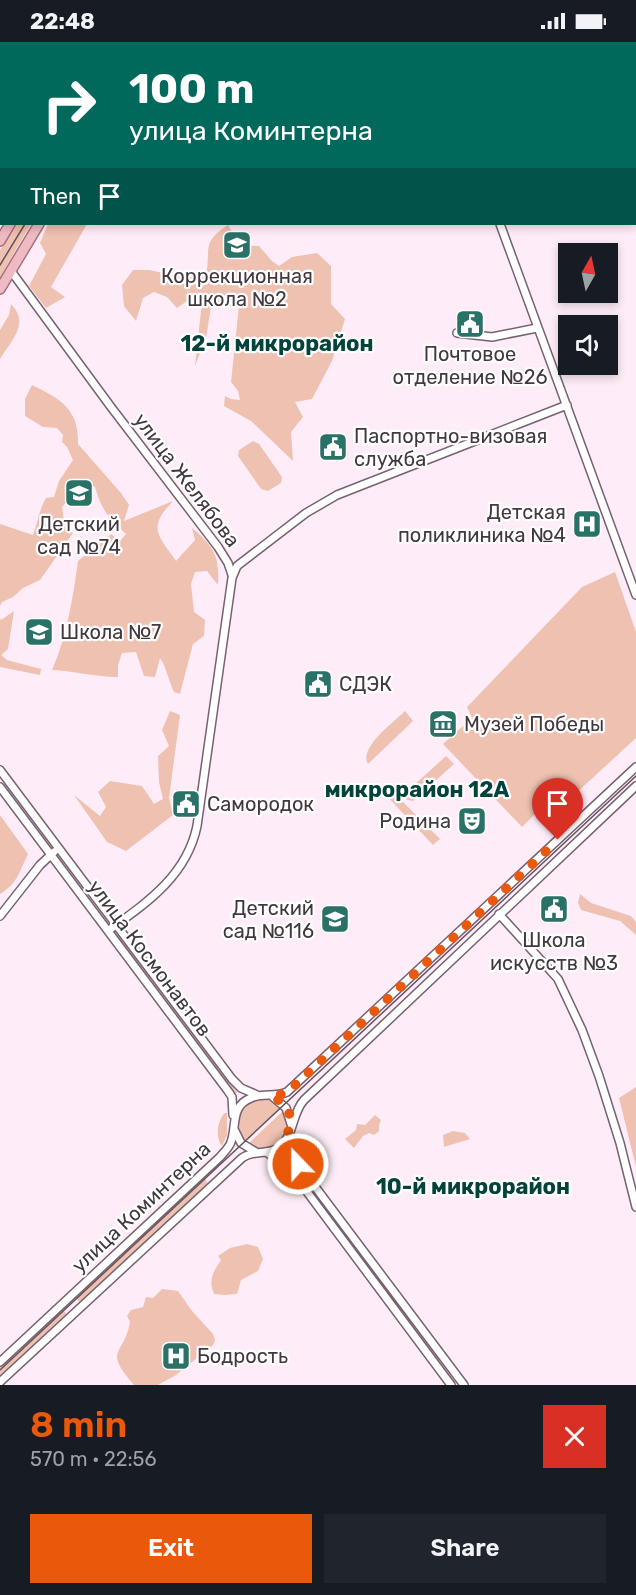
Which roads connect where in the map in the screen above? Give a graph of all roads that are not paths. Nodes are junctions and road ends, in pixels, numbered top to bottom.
1 (9, 225) edge
2 (38, 225) edge
3 (500, 225) edge
4 (0, 241) edge
5 (11, 271) junction
6 (0, 289) edge
7 (537, 328) junction
8 (457, 333) dead end
9 (567, 405) junction
10 (223, 554) junction
11 (242, 561) junction
12 (232, 578) junction
13 (636, 595) edge
14 (636, 767) edge
15 (0, 770) edge
16 (636, 786) edge
17 (0, 787) edge
18 (59, 848) junction
19 (51, 855) junction
20 (499, 914) junction
21 (0, 916) edge
22 (117, 924) junction
23 (109, 930) junction
24 (259, 1095) junction
25 (271, 1096) junction
26 (234, 1122) junction
27 (290, 1132) junction
28 (256, 1152) junction
29 (266, 1152) junction
30 (636, 1207) edge
31 (355, 1240) junction
32 (346, 1247) junction
33 (0, 1362) edge
34 (0, 1382) edge
35 (451, 1385) edge
36 (464, 1385) edge

1 - 4 main road
2 - 5 main road
3 - 7 street
5 - 6 main road
5 - 10 street, улица Желябова
7 - 8 street
7 - 9 street
9 - 11 street, улица Желябова
9 - 13 street
10 - 11 street
10 - 12 street, улица Желябова
11 - 12 street, улица Желябова
12 - 22 street
14 - 25 street
15 - 18 street, улица Космонавтов
16 - 20 street
17 - 19 street, улица Космонавтов
18 - 19 street
18 - 22 street, улица Космонавтов
19 - 21 street
19 - 23 street, улица Космонавтов
20 - 27 street
20 - 30 street
22 - 23 street
22 - 24 street, улица Космонавтов
23 - 26 street, улица Космонавтов
24 - 25 street
24 - 26 street, улица Коминтерна
25 - 27 street
26 - 28 street, улица Космонавтов
26 - 33 street, улица Коминтерна
27 - 29 street
27 - 31 street
28 - 29 street
28 - 34 street, улица Коминтерна
29 - 32 street
31 - 32 street
31 - 36 street
32 - 35 street

